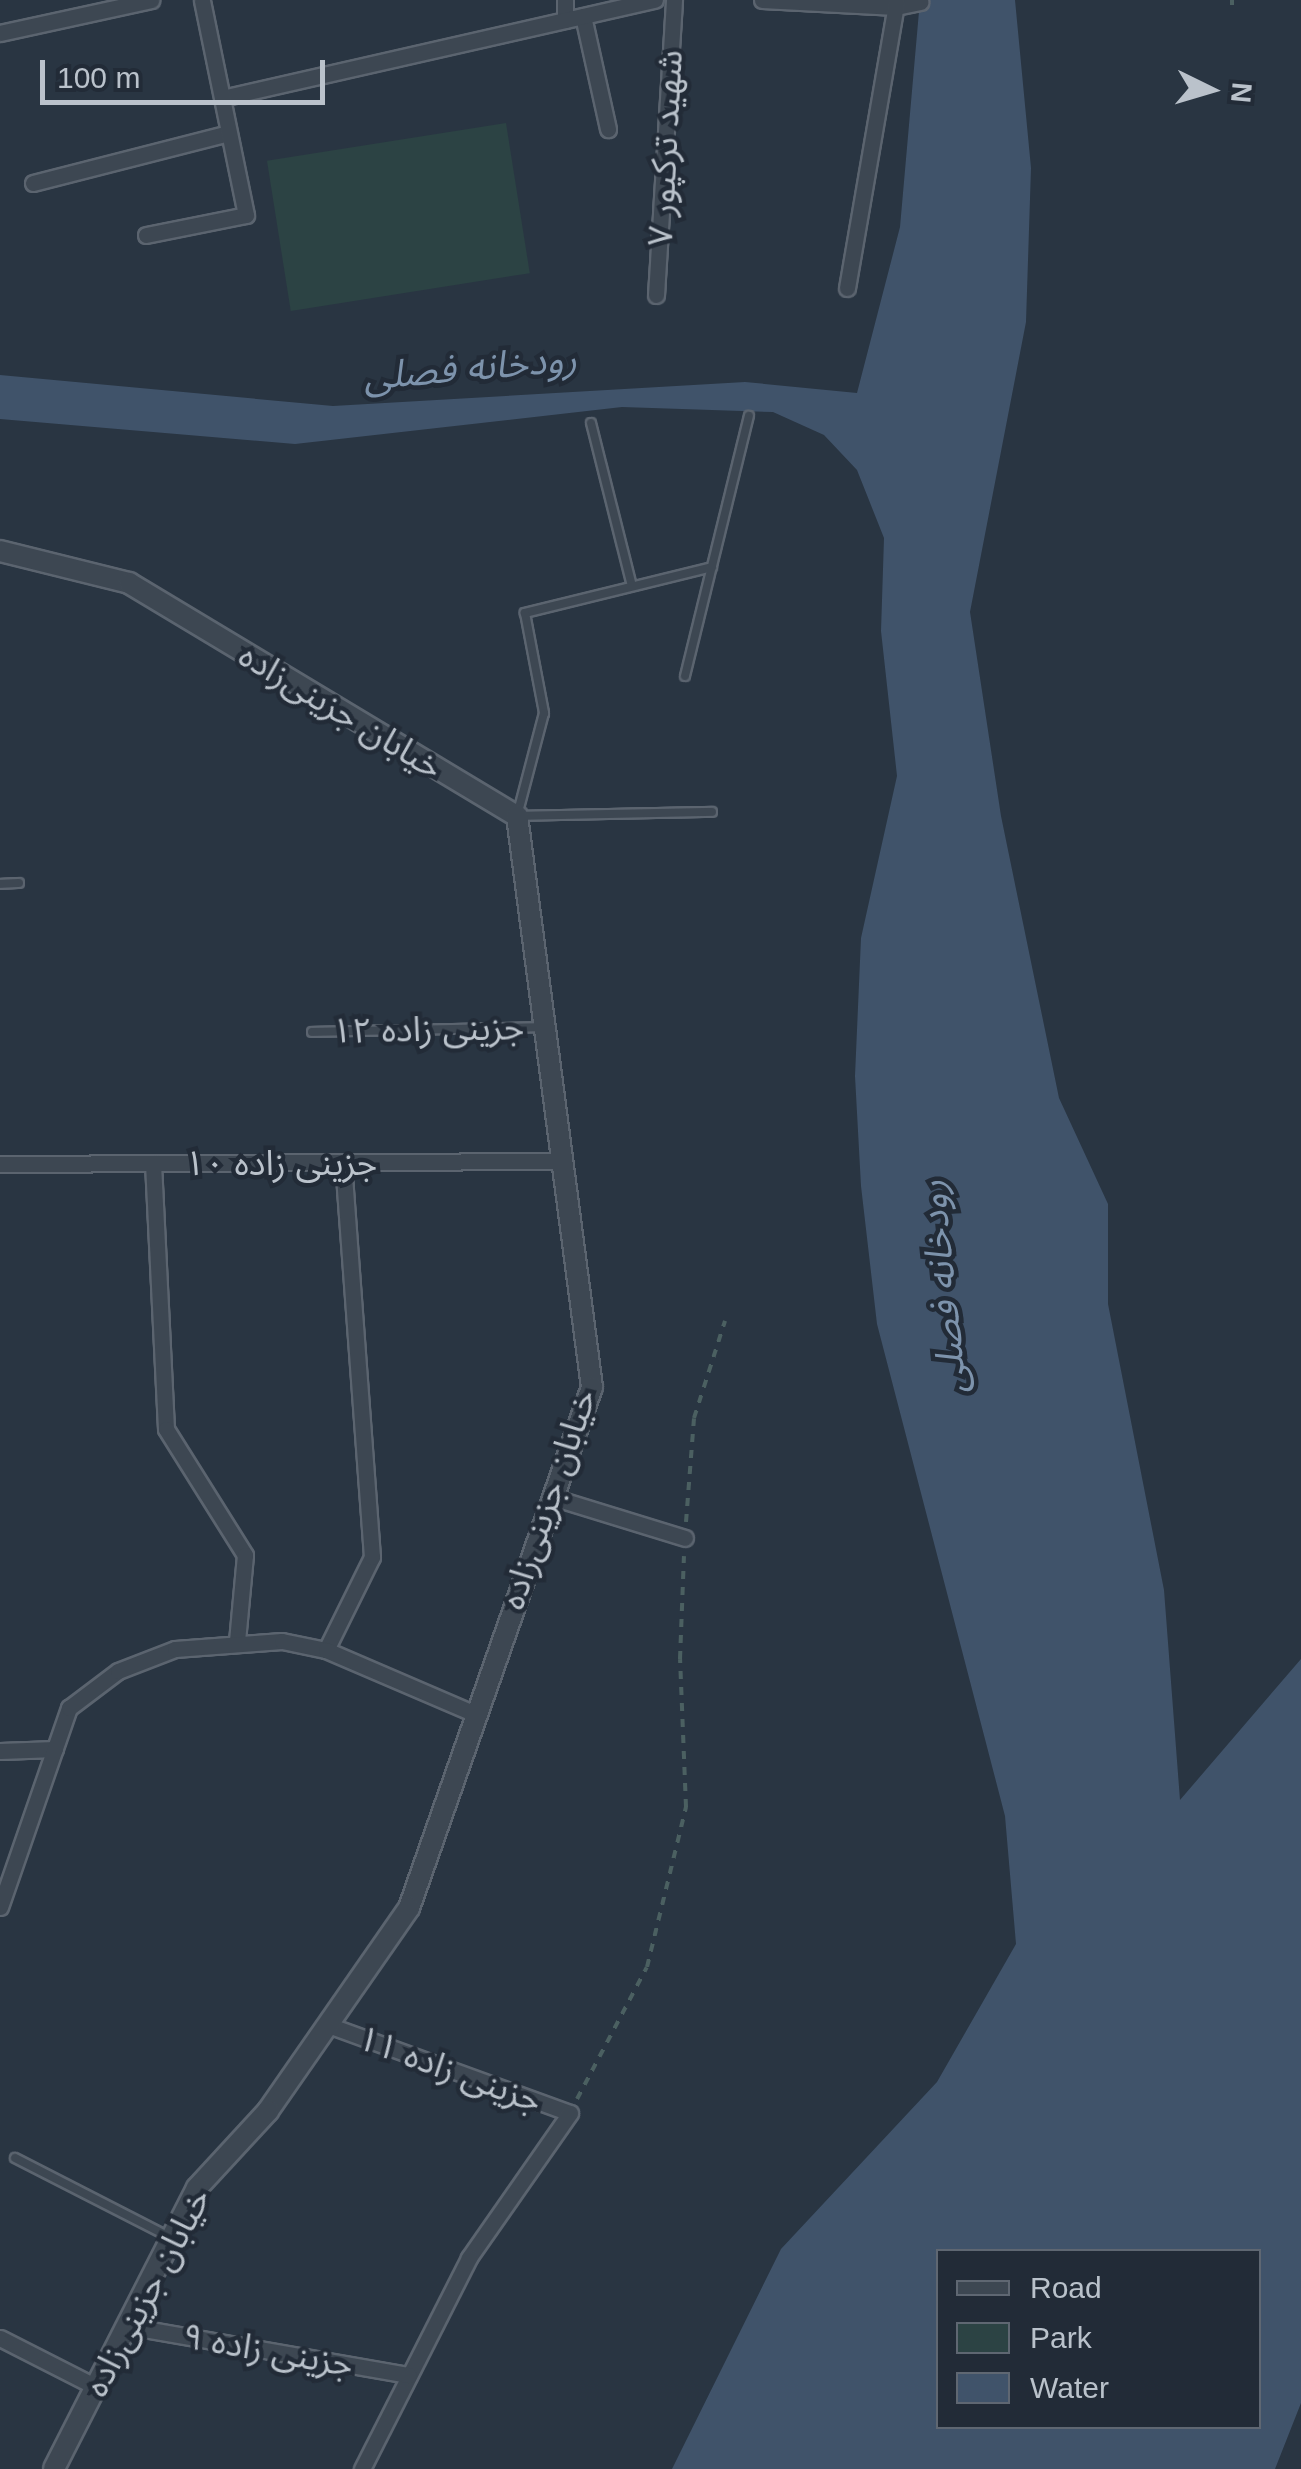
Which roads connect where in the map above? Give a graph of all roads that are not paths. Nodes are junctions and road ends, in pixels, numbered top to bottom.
1 (151, 0) edge
2 (202, 0) edge
3 (565, 0) edge
4 (655, 0) edge
5 (674, 0) edge
6 (762, 0) edge
7 (920, 2) edge
8 (896, 4) edge
9 (582, 16) junction
10 (566, 20) junction
11 (0, 32) edge
12 (222, 98) junction
13 (608, 129) dead end
14 (229, 133) junction
15 (33, 183) dead end
16 (146, 234) dead end
17 (847, 288) dead end
18 (656, 295) dead end
19 (749, 416) dead end
20 (591, 423) dead end
21 (0, 551) edge
22 (712, 567) junction
23 (632, 586) junction
24 (685, 676) dead end
25 (712, 812) dead end
26 (517, 816) junction
27 (18, 882) dead end
28 (0, 884) edge
29 (544, 1026) junction
30 (312, 1032) dead end
31 (562, 1161) junction
32 (343, 1162) junction
33 (0, 1164) edge
34 (153, 1164) junction
35 (552, 1498) junction
36 (685, 1538) road end
37 (236, 1642) junction
38 (326, 1650) junction
39 (473, 1713) junction
40 (54, 1749) junction
41 (0, 1751) edge
42 (0, 1907) edge
43 (331, 2026) junction
44 (15, 2158) dead end
45 (172, 2238) junction
46 (127, 2326) junction
47 (0, 2338) edge
48 (409, 2375) junction
49 (96, 2387) junction
50 (54, 2469) edge
51 (362, 2469) edge

1 - 11 street
2 - 12 street
3 - 10 street
4 - 9 street
5 - 18 street, شهید ترکپور ۷
6 - 8 street
7 - 8 street
8 - 17 street
9 - 10 street
9 - 13 street
10 - 12 street
12 - 14 street
14 - 15 street
14 - 16 street
19 - 22 lane
20 - 23 lane
21 - 26 street, خیابان جزینی‌زاده
22 - 23 lane
22 - 24 lane
23 - 26 lane
25 - 26 lane
26 - 29 street, خیابان جزینی‌زاده
27 - 28 lane
29 - 30 lane, جزینی زاده ۱۲
29 - 31 street, خیابان جزینی‌زاده
31 - 32 street, جزینی زاده ۱۰
31 - 35 street, خیابان جزینی‌زاده
32 - 34 street, جزینی زاده ۱۰
32 - 38 street
33 - 34 street, جزینی زاده ۱۰
34 - 37 street
35 - 36 street
35 - 39 street, خیابان جزینی‌زاده
37 - 38 street
37 - 40 street
38 - 39 street
39 - 43 street, خیابان جزینی‌زاده
40 - 41 street
40 - 42 street
43 - 45 street, خیابان جزینی‌زاده
43 - 48 street, جزینی زاده ۱۱
44 - 45 lane
45 - 46 street, خیابان جزینی‌زاده
46 - 48 street, جزینی زاده ۹
46 - 49 street, خیابان جزینی‌زاده
47 - 49 street
48 - 51 street
49 - 50 street, خیابان جزینی‌زاده

